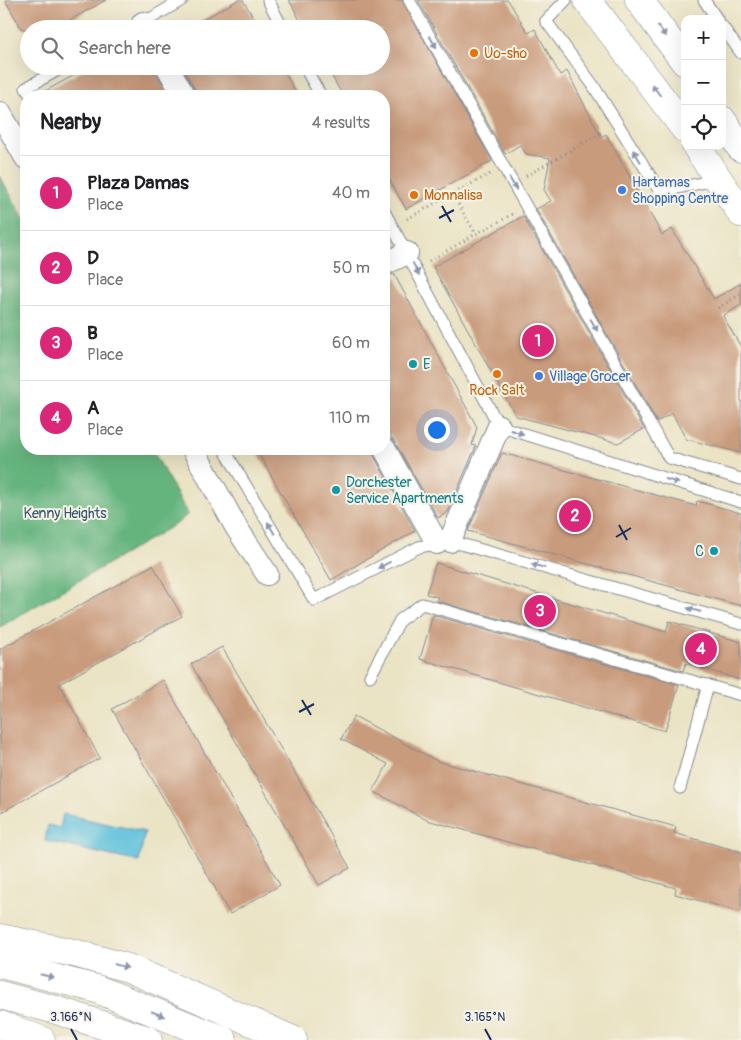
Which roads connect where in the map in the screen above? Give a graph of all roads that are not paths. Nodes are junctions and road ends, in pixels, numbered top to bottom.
1 (182, 0) edge
2 (268, 0) edge
3 (409, 0) edge
4 (566, 0) edge
5 (587, 0) edge
6 (639, 0) edge
7 (704, 0) edge
8 (714, 15) edge
9 (151, 20) edge
10 (278, 20) edge
11 (726, 32) edge
12 (741, 53) edge
13 (684, 60) edge
14 (49, 75) edge
15 (172, 75) edge
16 (309, 75) edge
17 (27, 90) edge
18 (181, 90) edge
19 (318, 90) edge
20 (0, 113) edge
21 (681, 124) edge
22 (726, 126) edge
23 (20, 148) edge
24 (741, 148) edge
25 (699, 150) edge
26 (719, 179) junction
27 (741, 213) edge
28 (390, 222) edge
29 (407, 253) junction
30 (390, 261) edge
31 (499, 426) junction
32 (197, 455) edge
33 (228, 455) edge
34 (388, 455) edge
35 (741, 480) edge
36 (741, 502) edge
37 (444, 542) junction
38 (267, 574) dead end
39 (741, 624) edge
40 (370, 676) dead end
41 (708, 685) junction
42 (741, 695) edge
43 (680, 788) dead end
44 (0, 938) edge
45 (0, 964) edge
46 (0, 995) edge
47 (0, 1025) edge
48 (40, 1040) edge
49 (148, 1040) edge
50 (223, 1040) edge
51 (293, 1040) edge

1 - 9 lane
2 - 10 lane
3 -> 35 lane
26 -> 4 lane
21 -> 5 main road
6 -> 13 main road
7 - 8 lane
11 - 12 lane
14 - 17 lane
15 - 18 street
16 - 19 lane
20 - 23 street
22 - 24 main road
25 - 26 main road
26 - 27 main road
28 - 29 lane
29 - 30 street
29 -> 31 lane
31 -> 36 lane
31 - 37 street
32 - 38 street
37 -> 33 lane
34 - 37 street
39 -> 37 lane
40 - 41 lane
41 - 42 lane
41 - 43 lane
44 -> 51 main road
45 -> 50 main road
46 - 49 main road
47 - 48 main road

